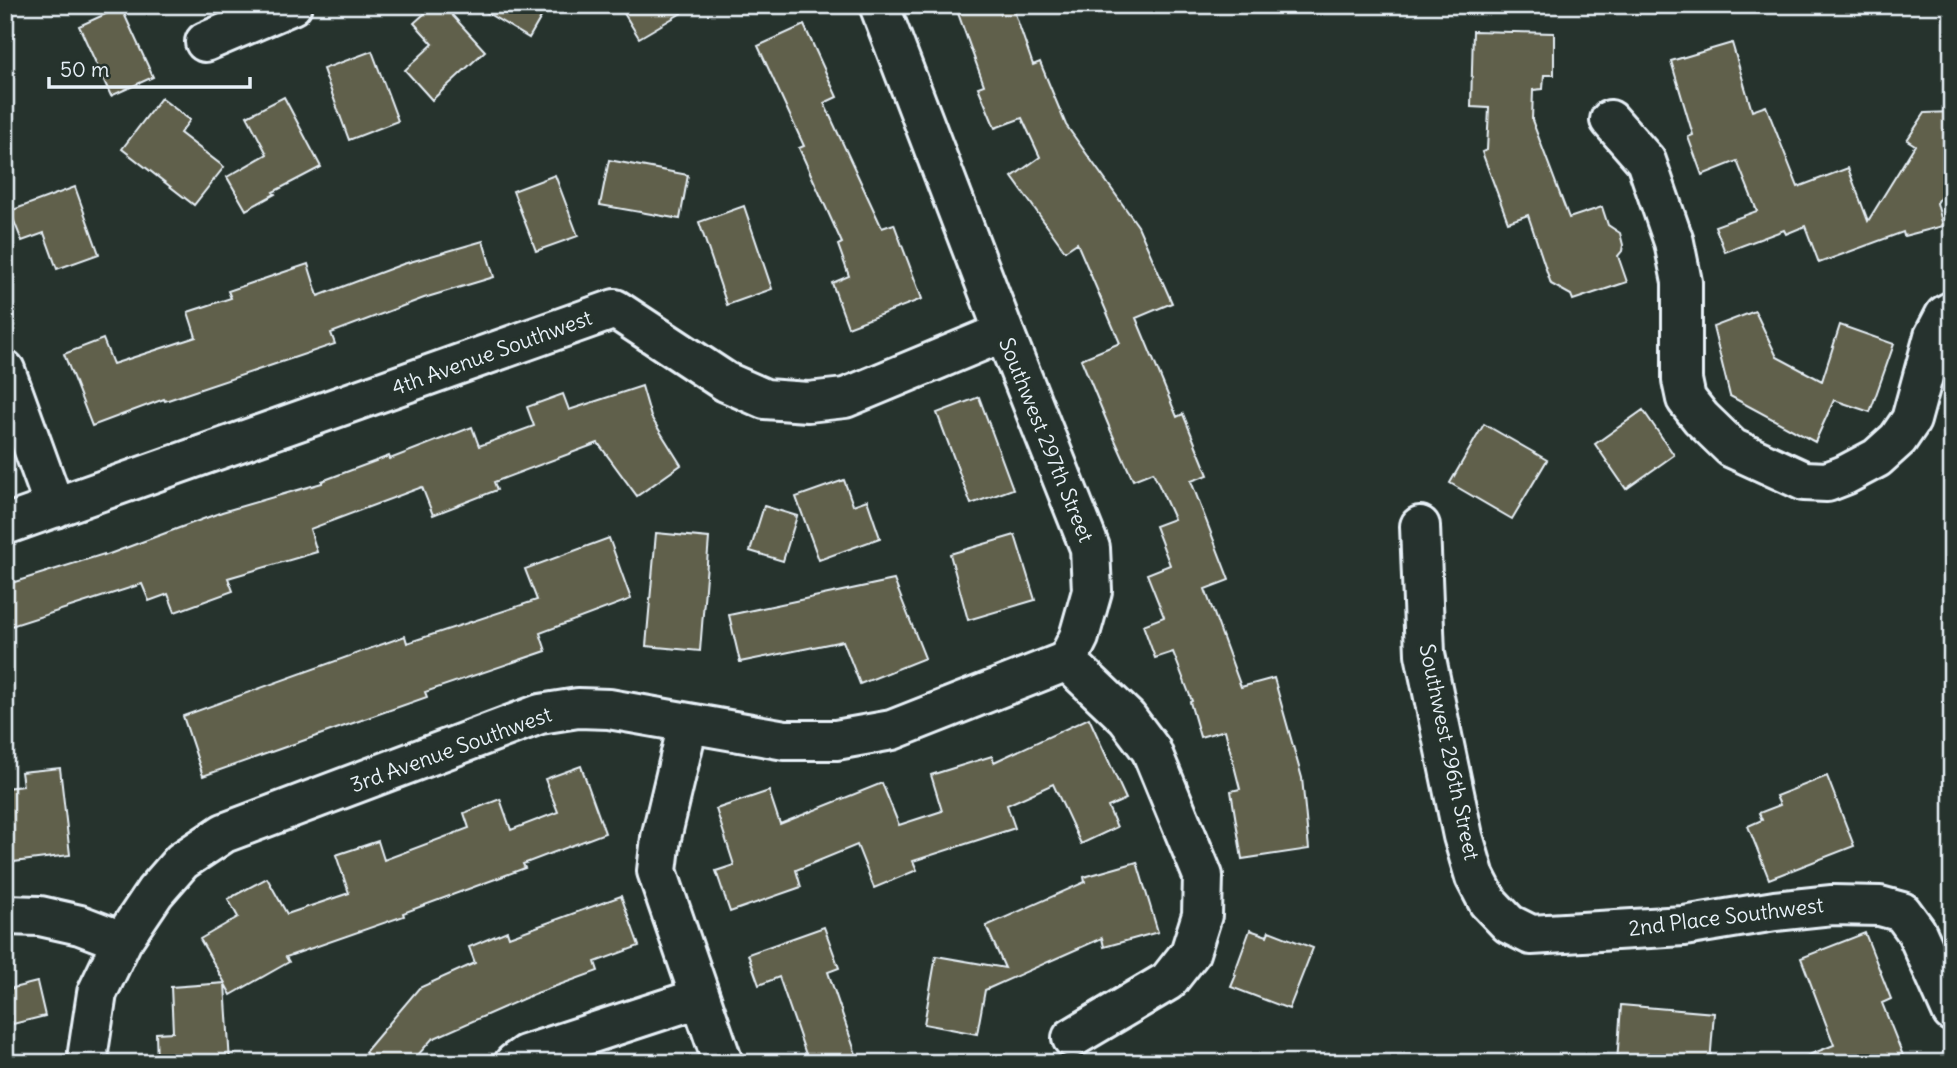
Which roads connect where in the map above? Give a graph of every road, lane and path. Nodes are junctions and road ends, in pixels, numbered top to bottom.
1 (292, 5) edge
2 (878, 5) edge
3 (205, 42) dead end
4 (1610, 120) dead end
5 (1952, 311) edge
6 (1004, 332) junction
7 (5, 370) edge
8 (55, 508) junction
9 (5, 525) edge
10 (1420, 526) dead end
11 (1067, 661) junction
12 (688, 724) junction
13 (5, 915) edge
14 (1509, 923) joint
15 (122, 942) junction
16 (699, 998) junction
17 (1952, 1012) edge
18 (1072, 1038) dead end
19 (90, 1063) edge
20 (514, 1063) edge
21 (723, 1063) edge

1 - 3 street
2 - 6 street, Southwest 297th Street
4 - 5 street
6 - 8 street, 4th Avenue Southwest
6 - 11 street, Southwest 297th Street
7 - 8 street
8 - 9 street, 4th Avenue Southwest
10 - 14 street, Southwest 296th Street
11 - 12 street, 3rd Avenue Southwest
11 - 18 street
12 - 15 street, 3rd Avenue Southwest
12 - 16 street
13 - 15 street
14 - 17 street, 2nd Place Southwest
15 - 19 street
16 - 20 street
16 - 21 street

